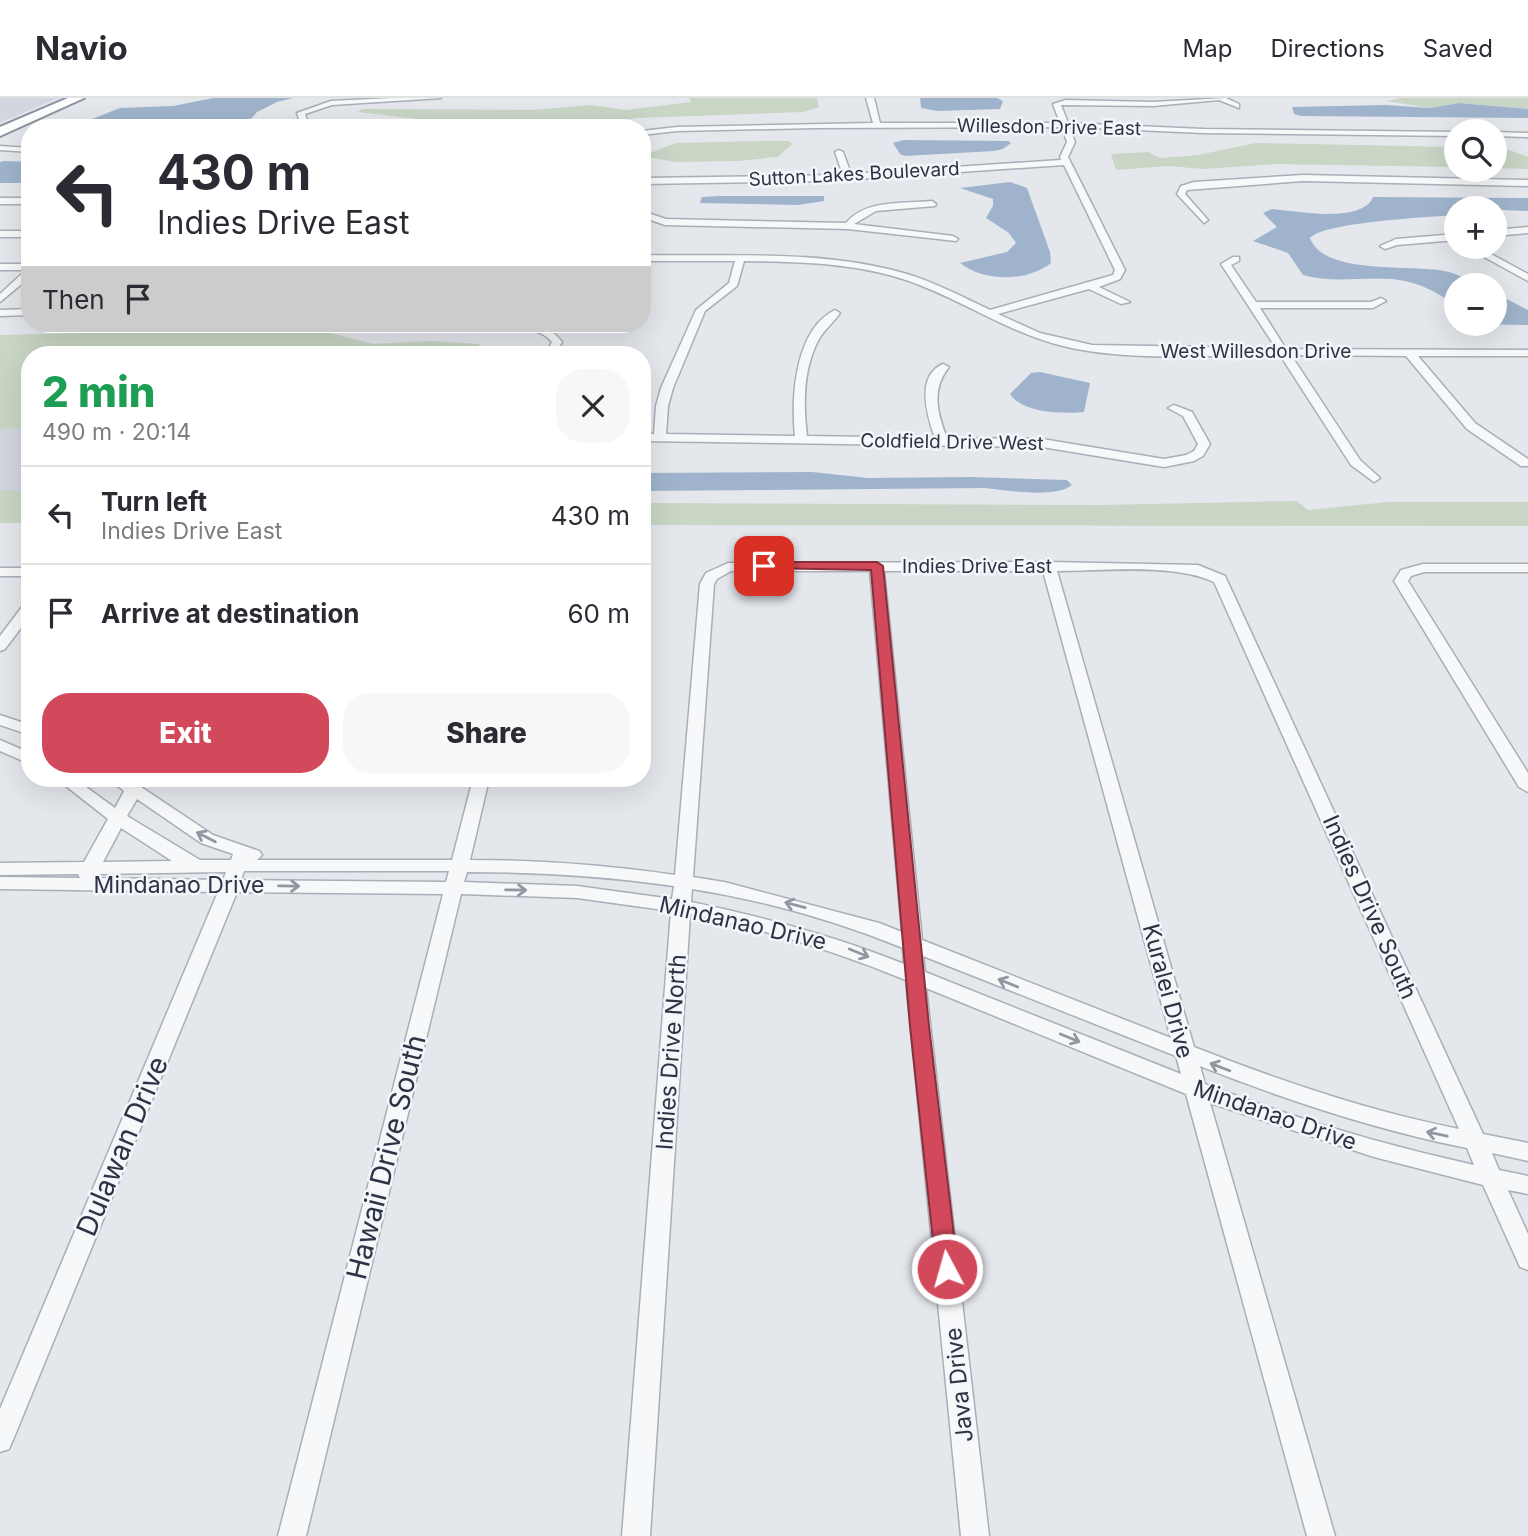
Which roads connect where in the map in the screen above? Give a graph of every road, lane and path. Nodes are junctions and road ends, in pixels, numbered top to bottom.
1 (78, 98) edge
2 (437, 98) edge
3 (870, 98) edge
4 (1219, 98) edge
5 (1062, 101) edge
6 (92, 103) dead end
7 (1236, 106) dead end
8 (30, 119) edge
9 (56, 119) edge
10 (303, 119) edge
11 (21, 123) edge
12 (877, 125) junction
13 (1065, 125) junction
14 (1157, 129) junction
15 (0, 132) edge
16 (651, 132) edge
17 (1444, 134) edge
18 (1507, 134) edge
19 (1528, 135) edge
20 (21, 136) edge
21 (1162, 139) dead end
22 (0, 148) edge
23 (21, 151) edge
24 (839, 152) dead end
25 (1066, 162) junction
26 (848, 177) junction
27 (1284, 179) junction
28 (1174, 180) dead end
29 (651, 183) edge
30 (1528, 183) edge
31 (1190, 186) junction
32 (1295, 186) dead end
33 (0, 201) edge
34 (21, 201) edge
35 (932, 204) dead end
36 (651, 217) edge
37 (1203, 220) dead end
38 (848, 226) junction
39 (1528, 230) edge
40 (1507, 232) edge
41 (0, 234) edge
42 (21, 234) edge
43 (1444, 238) edge
44 (953, 239) dead end
45 (1385, 246) dead end
46 (651, 257) edge
47 (740, 259) junction
48 (1236, 259) dead end
49 (1493, 259) edge
50 (0, 267) edge
51 (21, 268) edge
52 (21, 278) edge
53 (1528, 278) edge
54 (1092, 287) junction
55 (0, 299) edge
56 (1381, 301) dead end
57 (1125, 302) dead end
58 (1251, 305) junction
59 (21, 312) edge
60 (0, 313) edge
61 (835, 313) dead end
62 (991, 313) junction
63 (1408, 351) junction
64 (1282, 352) junction
65 (1528, 353) edge
66 (943, 367) dead end
67 (1174, 408) dead end
68 (801, 437) junction
69 (651, 438) edge
70 (660, 438) junction
71 (943, 443) junction
72 (1525, 463) dead end
73 (1374, 478) dead end
74 (877, 566) junction
75 (1049, 566) junction
76 (1528, 568) edge
77 (1198, 569) joint
78 (0, 572) edge
79 (21, 572) edge
80 (716, 572) joint
81 (21, 618) edge
82 (0, 646) edge
83 (0, 720) edge
84 (21, 727) edge
85 (0, 744) edge
86 (21, 755) edge
87 (1528, 786) edge
88 (76, 787) edge
89 (124, 787) edge
90 (129, 787) edge
91 (479, 787) edge
92 (117, 817) junction
93 (458, 865) junction
94 (200, 868) junction
95 (237, 868) junction
96 (0, 873) edge
97 (86, 875) junction
98 (684, 882) junction
99 (452, 890) junction
100 (682, 906) junction
101 (912, 944) junction
102 (917, 977) junction
103 (1184, 1054) junction
104 (1196, 1088) junction
105 (1475, 1143) junction
106 (1528, 1152) edge
107 (1491, 1178) junction
108 (1528, 1185) edge
109 (1528, 1260) edge
110 (0, 1440) edge
111 (292, 1536) edge
112 (636, 1536) edge
113 (975, 1536) edge
114 (1321, 1536) edge

1 - 8 highway
2 - 10 street
3 - 12 street
4 - 5 street
4 - 7 street
5 - 13 street
6 - 9 highway
11 - 15 highway
12 - 13 street, Willesdon Drive East
12 - 16 street, Willesdon Drive East
13 - 14 street, Willesdon Drive East
13 - 25 street
14 - 17 street, Willesdon Drive East
14 - 21 street
18 - 19 street
20 - 22 highway
22 - 23 street
24 - 26 street
25 - 26 street, Sutton Lakes Boulevard
25 - 54 street
26 - 29 street, Sutton Lakes Boulevard
27 - 30 street
27 - 31 street
27 - 32 street
28 - 31 street
31 - 37 street
33 - 34 street
35 - 38 street
36 - 38 street
38 - 44 street
39 - 40 street
41 - 42 street
43 - 45 street
46 - 47 street, West Willesdon Drive
47 - 62 street, West Willesdon Drive
47 - 70 street
48 - 58 street
49 - 53 street
50 - 51 street
52 - 55 street
54 - 57 street
54 - 62 street
56 - 58 street
58 - 64 street
59 - 60 street
61 - 68 street
62 - 64 street, West Willesdon Drive
63 - 64 street, West Willesdon Drive
63 - 65 street, West Willesdon Drive
63 - 72 street
64 - 73 street
66 - 71 street
67 - 71 street, Coldfield Drive West
68 - 70 street, Coldfield Drive West
68 - 71 street, Coldfield Drive West
69 - 70 street, Coldfield Drive West
74 - 75 street, Indies Drive East
74 - 80 street, Indies Drive East
74 - 101 street, Java Drive
75 - 77 street, Indies Drive East
75 - 103 street, Kuralei Drive
76 - 87 street
77 - 105 street, Indies Drive South
78 - 79 street
80 - 98 street, Indies Drive North
81 - 82 street
83 - 84 street
85 - 86 street
88 - 92 street
89 - 92 street
95 -> 90 street
91 - 93 street, Hawaii Drive South
92 - 94 street
92 - 97 street
93 - 95 street, Mindanao Drive
93 - 98 street, Mindanao Drive
93 - 99 street, Hawaii Drive South
94 - 95 street, Mindanao Drive
94 - 97 street, Mindanao Drive
95 - 97 street, Mindanao Drive
95 -> 99 street, Mindanao Drive
95 - 110 street, Dulawan Drive
96 - 97 street, Mindanao Drive
98 - 100 street, Indies Drive North
101 -> 98 street, Mindanao Drive
99 -> 100 street, Mindanao Drive
99 - 111 street, Hawaii Drive South
100 -> 102 street, Mindanao Drive
100 - 112 street, Indies Drive North
101 - 102 street, Java Drive
103 -> 101 street, Mindanao Drive
102 -> 104 street, Mindanao Drive
102 - 113 street, Java Drive
103 - 104 street, Kuralei Drive
105 -> 103 street, Mindanao Drive
104 - 107 street, Mindanao Drive
104 - 114 street, Kuralei Drive
105 - 106 street, Mindanao Drive
105 - 107 street, Indies Drive South
107 - 108 street, Mindanao Drive
107 - 109 street, Indies Drive South

